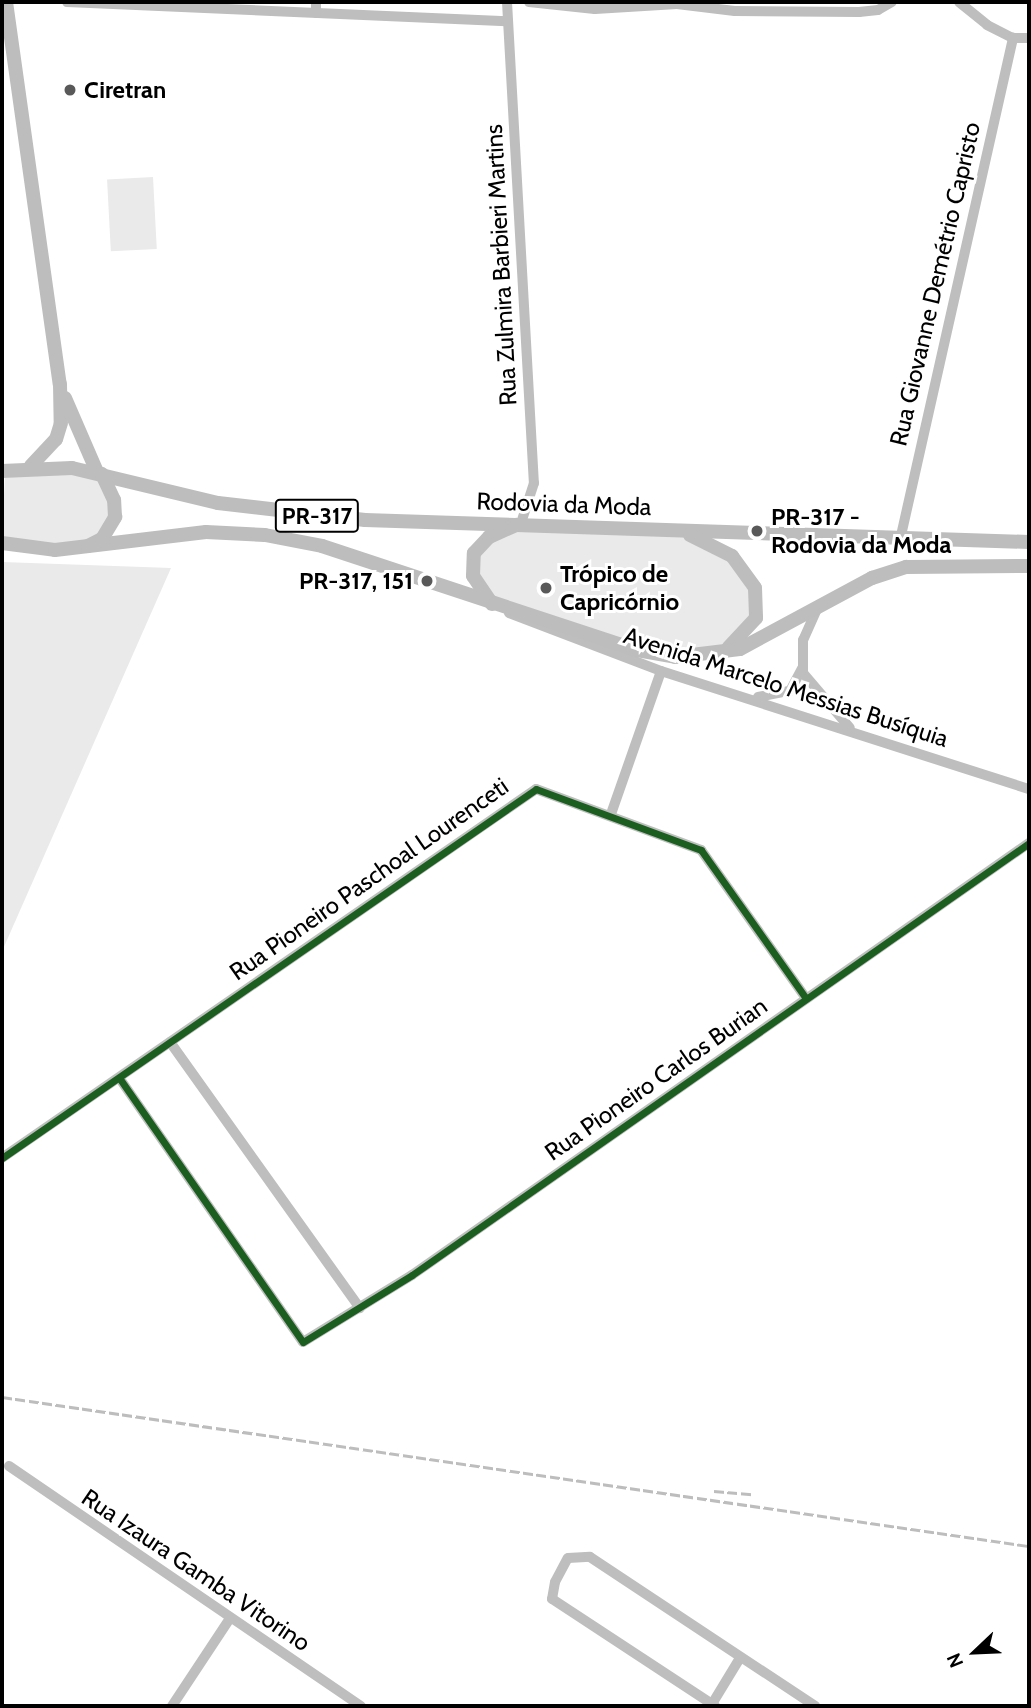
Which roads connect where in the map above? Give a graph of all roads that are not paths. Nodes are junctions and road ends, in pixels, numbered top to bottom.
1 (6, 2) edge
2 (67, 2) edge
3 (507, 2) edge
4 (529, 2) edge
5 (892, 2) edge
6 (959, 2) edge
7 (316, 7) edge
8 (507, 21) junction
9 (1013, 38) junction
10 (1029, 38) edge
11 (60, 384) junction
12 (26, 467) junction
13 (2, 471) edge
14 (99, 473) junction
15 (2, 479) edge
16 (521, 523) junction
17 (676, 531) junction
18 (2, 537) edge
19 (900, 540) junction
20 (1029, 542) edge
21 (9, 545) edge
22 (84, 548) junction
23 (1029, 566) edge
24 (493, 605) junction
25 (817, 610) junction
26 (719, 654) junction
27 (802, 668) junction
28 (661, 671) junction
29 (750, 698) junction
30 (850, 729) junction
31 (1029, 789) edge
32 (611, 814) junction
33 (1029, 843) edge
34 (805, 997) junction
35 (170, 1042) junction
36 (120, 1079) junction
37 (2, 1158) edge
38 (360, 1308) junction
39 (9, 1466) dead end
40 (229, 1620) junction
41 (740, 1658) junction
42 (714, 1705) edge
43 (172, 1706) edge
44 (361, 1706) edge
45 (816, 1706) edge

1 - 11 highway
2 - 7 street
3 - 8 street, Rua Zulmira Barbieri Martins
4 - 5 street
6 - 9 street
7 - 8 street
8 - 16 street, Rua Zulmira Barbieri Martins
9 - 10 street
9 - 19 street, Rua Giovanne Demétrio Capristo
11 - 12 highway
11 - 14 highway
12 - 13 highway, PR-317
12 - 14 highway, PR-317
12 - 15 highway
14 - 16 highway, Rodovia da Moda / PR-317
14 - 22 highway
16 - 17 highway, Rodovia da Moda / PR-317
16 - 24 highway
17 - 19 highway, Rodovia da Moda / PR-317
17 - 26 highway
18 - 21 highway
19 - 20 highway, Rodovia da Moda / PR-317
21 - 22 highway, PR-317
22 - 24 highway, PR-317
23 - 25 highway, PR-317
24 - 26 highway, PR-317
24 - 28 street, Avenida Marcelo Messias Busíquia
25 - 26 highway, PR-317
25 - 27 street
27 - 29 street
27 - 30 street
28 - 29 street, Avenida Marcelo Messias Busíquia
28 - 32 street
29 - 30 street, Avenida Marcelo Messias Busíquia
30 - 31 street, Avenida Marcelo Messias Busíquia
32 - 34 street, Rua Pioneiro Paschoal Lourenceti
32 - 35 street, Rua Pioneiro Paschoal Lourenceti
33 - 34 street, Rua Pioneiro Carlos Burian
34 - 38 street, Rua Pioneiro Carlos Burian
35 - 36 street, Rua Pioneiro Paschoal Lourenceti
35 - 38 street
36 - 37 street, Rua Pioneiro Paschoal Lourenceti
36 - 38 street, Rua Pioneiro Carlos Burian
39 - 40 street, Rua Izaura Gamba Vitorino
40 - 43 street
40 - 44 street, Rua Izaura Gamba Vitorino
41 - 42 street
41 - 42 street
41 - 45 street

